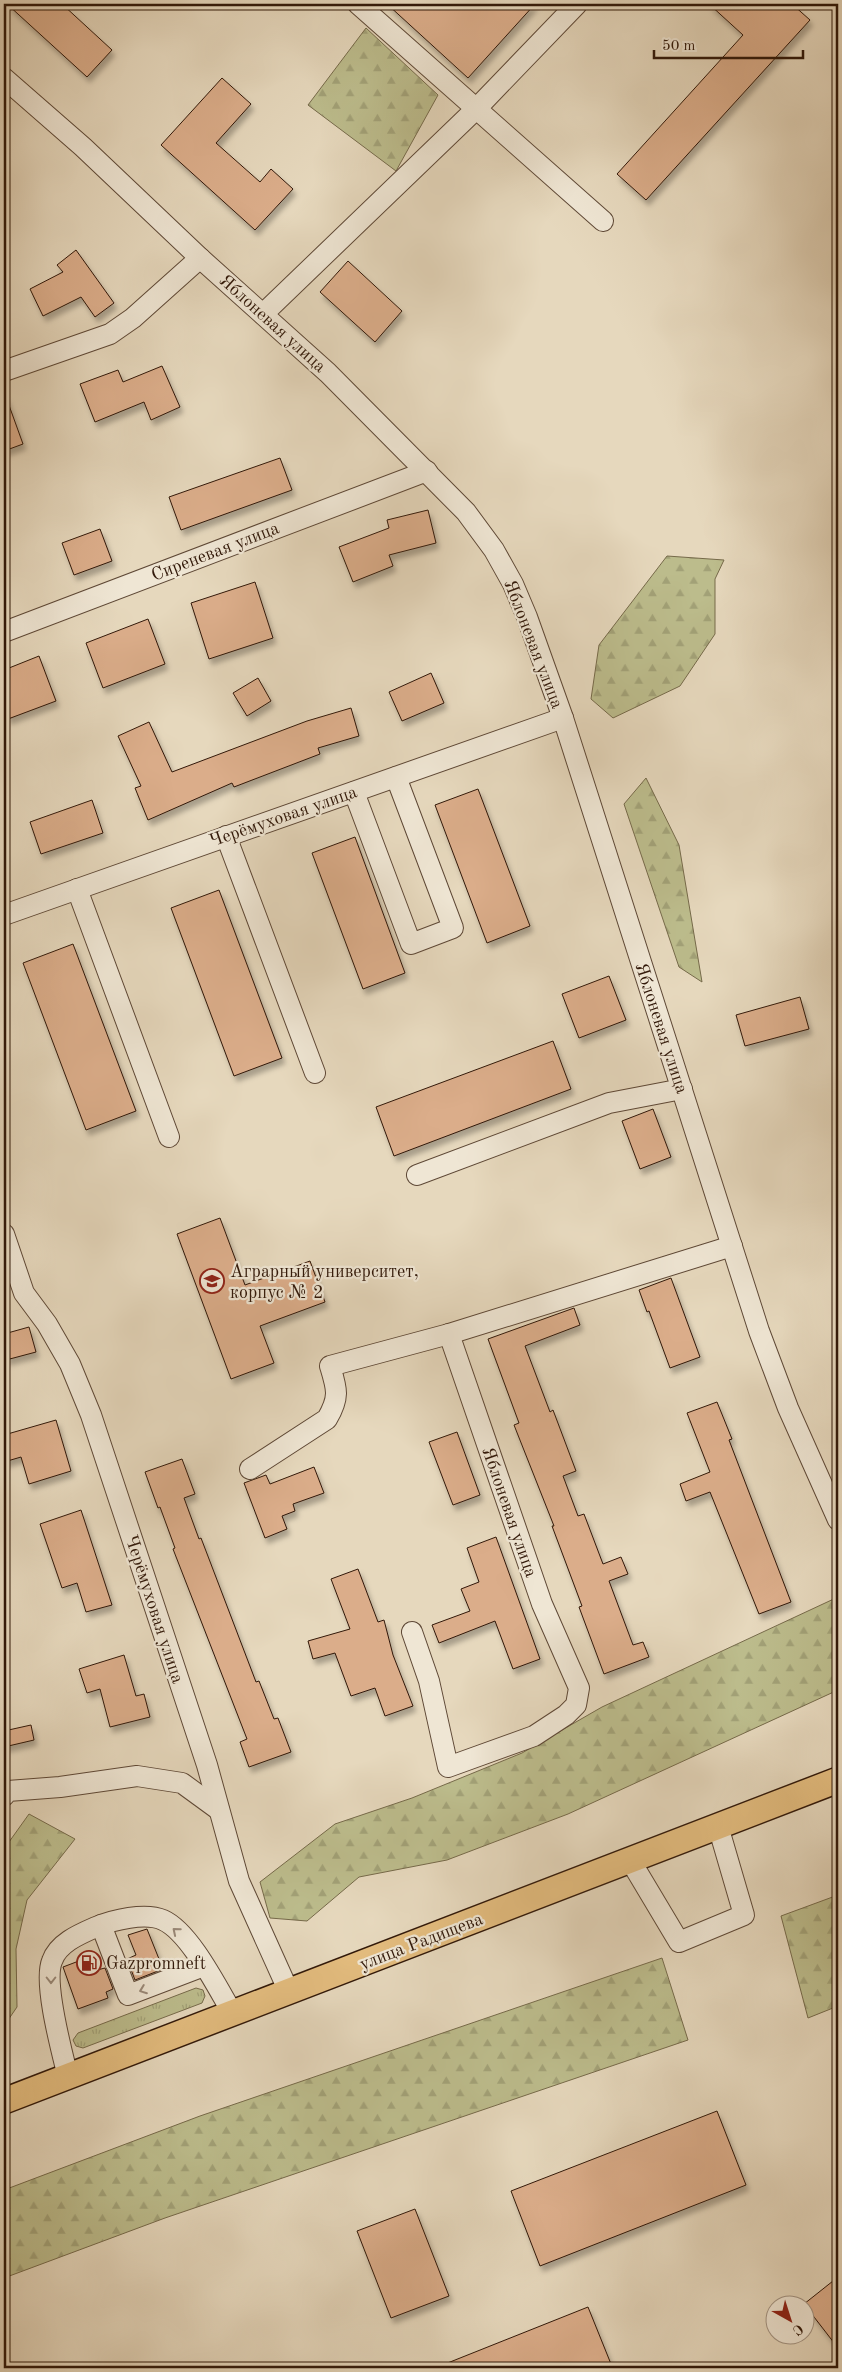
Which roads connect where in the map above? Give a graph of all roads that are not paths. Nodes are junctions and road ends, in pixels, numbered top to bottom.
1 (358, 4) edge
2 (577, 4) edge
3 (4, 78) edge
4 (476, 109) junction
5 (603, 221) dead end
6 (200, 258) junction
7 (263, 314) junction
8 (4, 371) edge
9 (427, 471) junction
10 (4, 632) edge
11 (563, 718) junction
12 (396, 777) junction
13 (354, 792) junction
14 (226, 836) junction
15 (76, 890) junction
16 (4, 915) edge
17 (315, 1073) dead end
18 (682, 1089) junction
19 (169, 1137) dead end
20 (417, 1175) dead end
21 (4, 1234) edge
22 (732, 1246) junction
23 (449, 1334) junction
24 (250, 1469) dead end
25 (838, 1520) edge
26 (412, 1632) dead end
27 (838, 1780) edge
28 (4, 1796) edge
29 (219, 1810) junction
30 (718, 1826) junction
31 (630, 1860) junction
32 (101, 1925) junction
33 (204, 1966) junction
34 (289, 1992) junction
35 (233, 2014) junction
36 (68, 2077) junction
37 (4, 2101) edge

1 - 4 street
2 - 4 street
3 - 6 street, Яблоневая улица
4 - 5 street
4 - 7 street
6 - 7 street, Яблоневая улица
6 - 8 street
7 - 9 street, Яблоневая улица
9 - 10 street, Сиреневая улица
9 - 11 street, Яблоневая улица
11 - 12 street, Черёмуховая улица
11 - 18 street, Яблоневая улица
12 - 13 street, Черёмуховая улица
12 - 13 street
13 - 14 street, Черёмуховая улица
14 - 15 street, Черёмуховая улица
14 - 17 street
15 - 16 street, Черёмуховая улица
15 - 19 street
18 - 20 street
18 - 22 street, Яблоневая улица
21 - 29 street, Черёмуховая улица
22 - 23 street
22 - 25 street, Яблоневая улица
23 - 24 street
23 - 26 street, Яблоневая улица
27 - 30 main road, улица Радищева
28 - 29 street
29 - 34 street, Черёмуховая улица
30 - 31 main road, улица Радищева
30 - 31 street
31 - 34 main road, улица Радищева
33 -> 32 street
33 -> 32 street
32 -> 36 street
33 - 35 street
34 - 35 main road, улица Радищева
35 - 36 main road, улица Радищева
36 - 37 main road, улица Радищева

